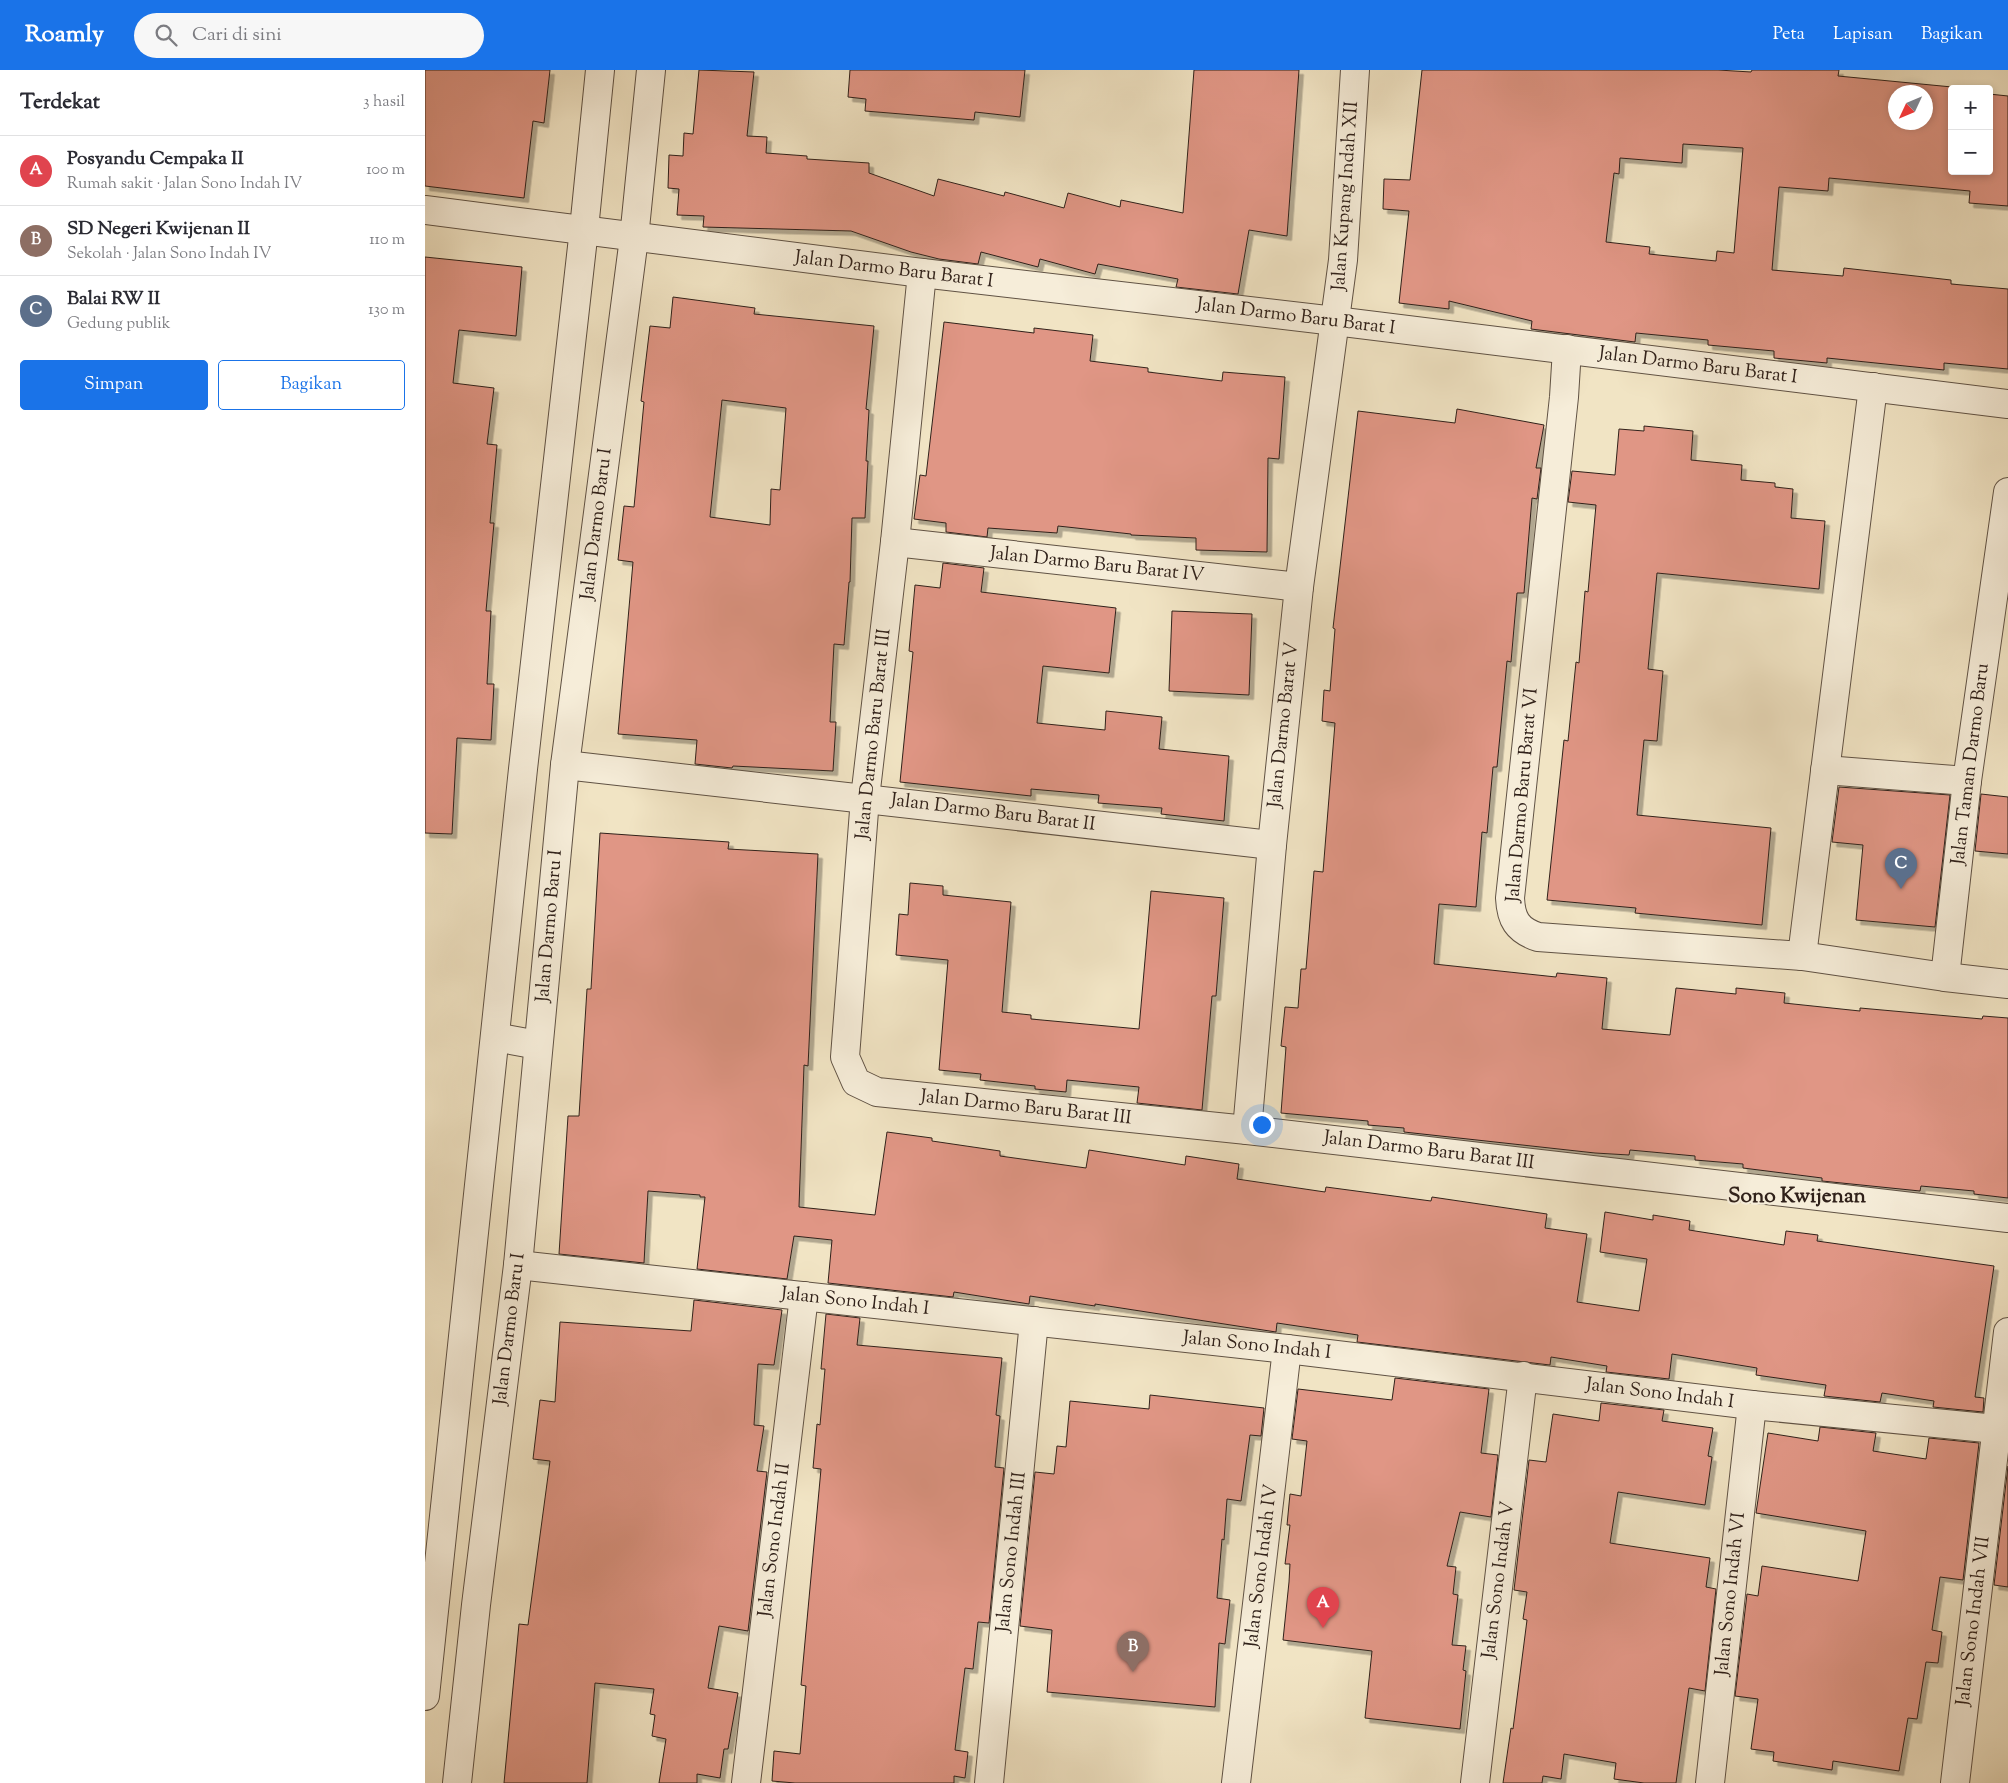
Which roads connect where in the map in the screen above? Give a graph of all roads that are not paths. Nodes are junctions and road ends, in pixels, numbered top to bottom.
1 (600, 70) edge
2 (651, 70) edge
3 (1355, 70) edge
4 (425, 210) edge
5 (584, 229) junction
6 (634, 238) junction
7 (922, 273) junction
8 (1335, 321) junction
9 (1567, 350) junction
10 (1873, 387) junction
11 (2008, 404) edge
12 (2008, 492) edge
13 (895, 542) junction
14 (1299, 587) junction
15 (565, 765) junction
16 (1825, 770) junction
17 (1967, 781) junction
18 (865, 798) junction
19 (1272, 845) junction
20 (1802, 956) junction
21 (1945, 977) junction
22 (2008, 984) edge
23 (495, 1037) junction
24 (539, 1045) junction
25 (1247, 1130) junction
26 (2008, 1218) edge
27 (518, 1265) junction
28 (804, 1296) junction
29 (1034, 1321) junction
30 (2008, 1332) edge
31 (1287, 1349) junction
32 (1523, 1376) junction
33 (1752, 1405) junction
34 (1997, 1429) junction
35 (426, 1678) edge
36 (457, 1783) edge
37 (747, 1783) edge
38 (989, 1783) edge
39 (1236, 1783) edge
40 (1475, 1783) edge
41 (1710, 1783) edge
42 (1955, 1783) edge

1 - 5 street
2 - 6 street, Jalan Darmo Baru I
3 - 8 street, Jalan Kupang Indah XII
4 - 5 street, Jalan Darmo Baru Barat I
5 - 6 street, Jalan Darmo Baru Barat I
5 - 23 street
6 - 7 street, Jalan Darmo Baru Barat I
6 - 15 street, Jalan Darmo Baru I
7 - 8 street, Jalan Darmo Baru Barat I
7 - 13 street, Jalan Darmo Baru Barat III
8 - 9 street, Jalan Darmo Baru Barat I
8 - 14 street, Jalan Darmo Barat V
9 - 10 street, Jalan Darmo Baru Barat I
9 - 20 street, Jalan Darmo Baru Barat VI
10 - 11 street, Jalan Darmo Baru Barat I
10 - 16 street
12 - 17 street, Jalan Taman Darmo Baru
13 - 14 street, Jalan Darmo Baru Barat IV
13 - 18 street, Jalan Darmo Baru Barat III
14 - 19 street, Jalan Darmo Barat V
15 - 18 street, Jalan Darmo Baru Barat II
15 - 24 street, Jalan Darmo Baru I
16 - 17 street
16 - 20 street
17 - 21 street, Jalan Taman Darmo Baru
18 - 19 street, Jalan Darmo Baru Barat II
18 - 25 street, Jalan Darmo Baru Barat III
19 - 25 street, Jalan Darmo Barat V
20 - 21 street, Jalan Darmo Baru Barat VI
21 - 22 street, Jalan Darmo Baru Barat VI
23 - 24 street
23 - 35 street
24 - 27 street, Jalan Darmo Baru I
25 - 26 street, Jalan Darmo Baru Barat III
27 - 28 street, Jalan Sono Indah I
27 - 36 street, Jalan Darmo Baru I
28 - 29 street, Jalan Sono Indah I
28 - 37 street, Jalan Sono Indah II
29 - 31 street, Jalan Sono Indah I
29 - 38 street, Jalan Sono Indah III
30 - 34 street, Jalan Sono Indah VII
31 - 32 street, Jalan Sono Indah I
31 - 39 street, Jalan Sono Indah IV
32 - 33 street, Jalan Sono Indah I
32 - 40 street, Jalan Sono Indah V
33 - 34 street, Jalan Sono Indah I
33 - 41 street, Jalan Sono Indah VI
34 - 42 street, Jalan Sono Indah VII

